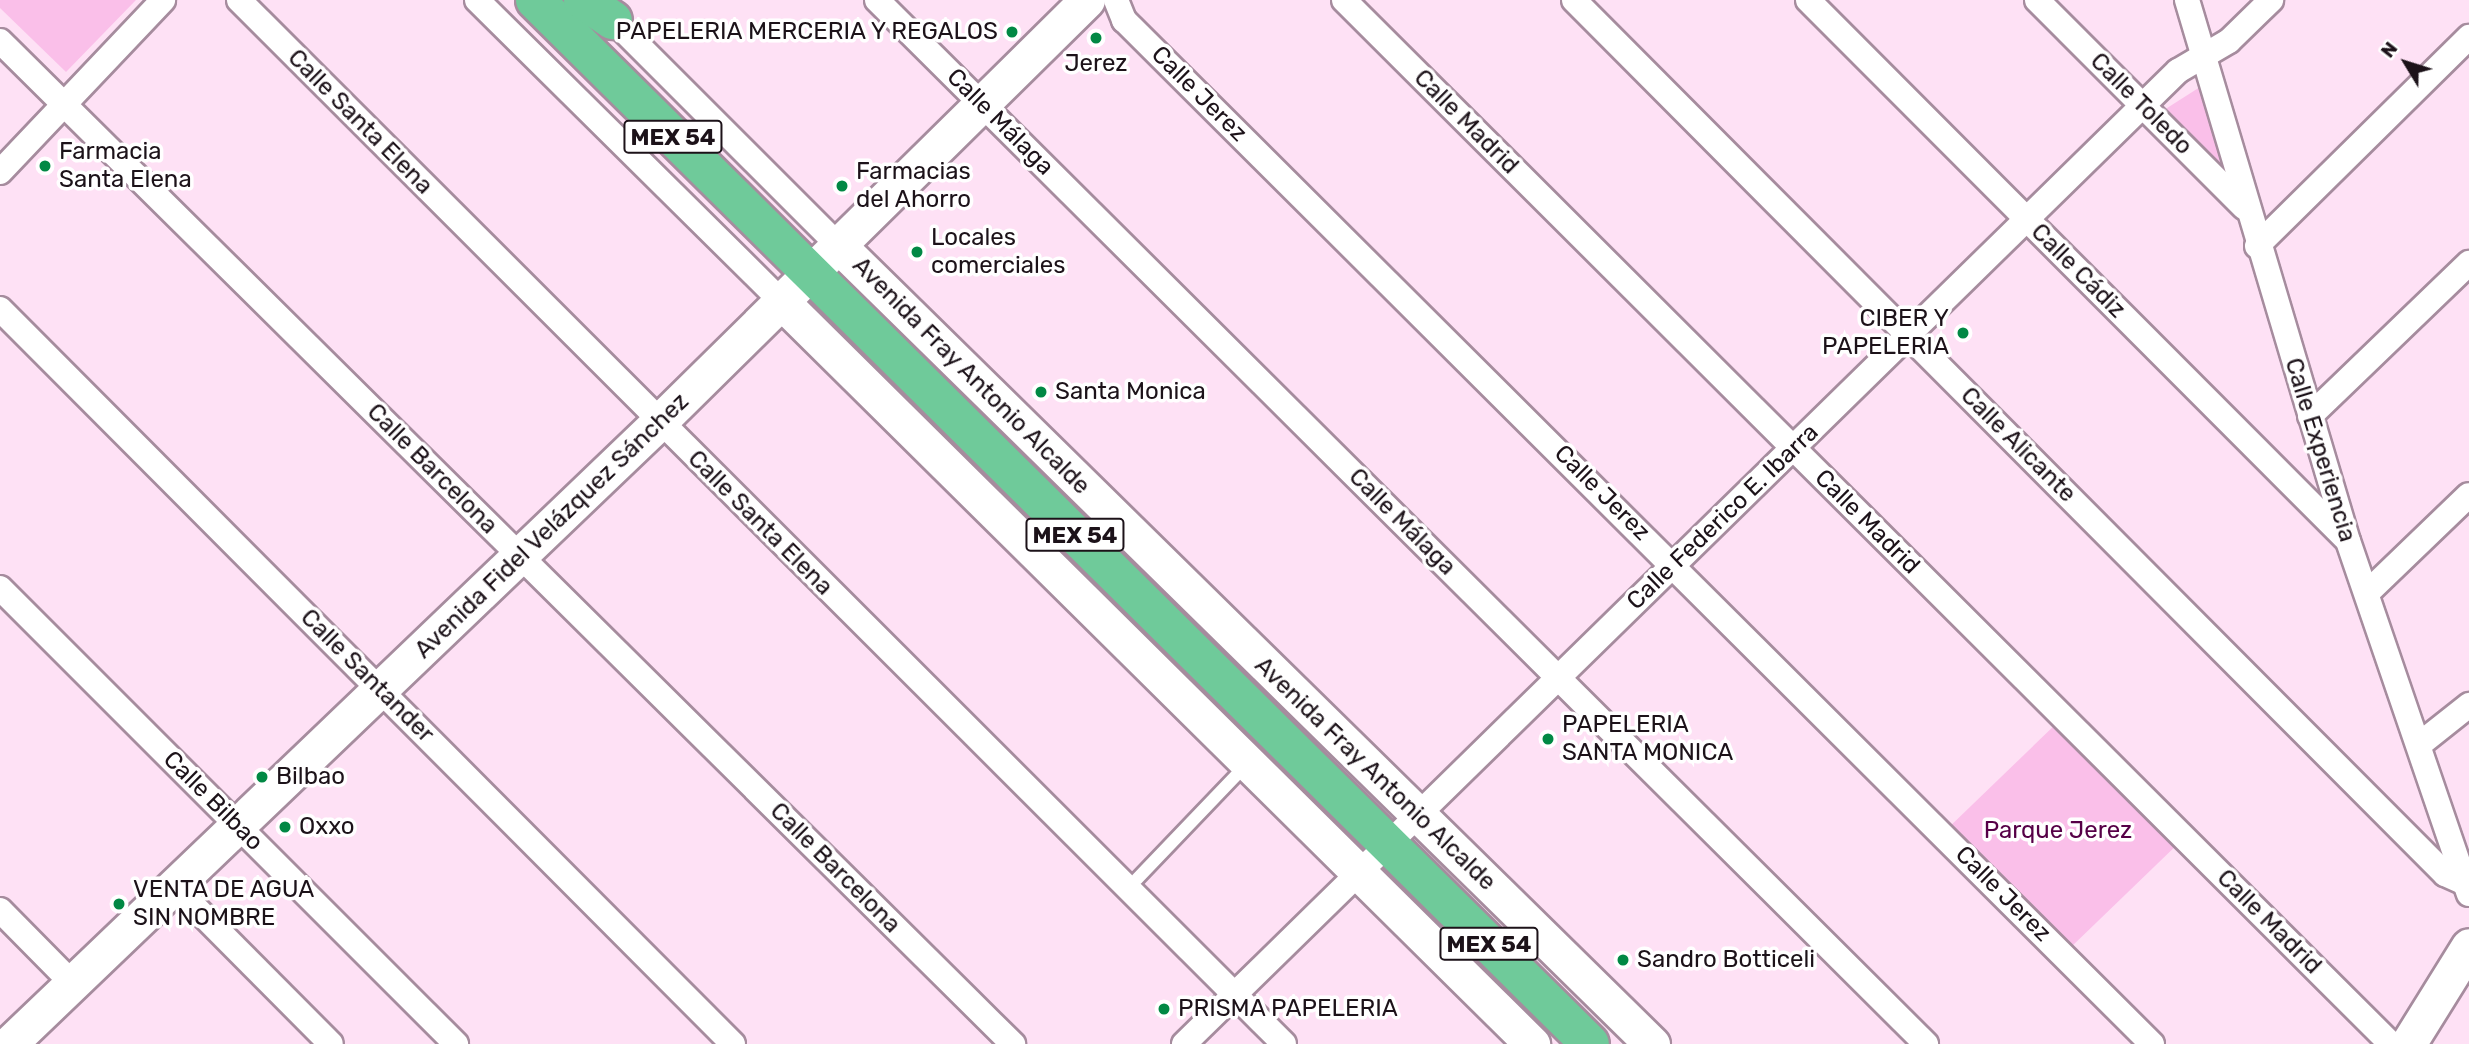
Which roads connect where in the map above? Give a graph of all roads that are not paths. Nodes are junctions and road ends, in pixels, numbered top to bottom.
1 (163, 0) edge
2 (239, 0) edge
3 (477, 0) edge
4 (535, 0) edge
5 (877, 0) edge
6 (1087, 0) edge
7 (1116, 0) edge
8 (1344, 0) edge
9 (1574, 0) edge
10 (1808, 0) edge
11 (2037, 0) edge
12 (2187, 0) edge
13 (2271, 0) edge
14 (596, 7) edge
15 (2469, 37) edge
16 (0, 41) edge
17 (2203, 57) junction
18 (64, 104) junction
19 (982, 104) junction
20 (2142, 105) junction
21 (0, 172) edge
22 (2246, 209) junction
23 (2026, 219) junction
24 (2257, 246) junction
25 (840, 247) junction
26 (2469, 262) edge
27 (812, 275) junction
28 (783, 303) junction
29 (0, 309) edge
30 (1909, 334) junction
31 (2310, 416) junction
32 (659, 422) junction
33 (1793, 448) junction
34 (2469, 495) edge
35 (2348, 541) junction
36 (520, 556) junction
37 (1674, 565) junction
38 (0, 588) edge
39 (2367, 593) junction
40 (1559, 678) junction
41 (381, 690) junction
42 (2469, 705) edge
43 (2420, 744) junction
44 (1248, 764) junction
45 (1417, 817) junction
46 (239, 827) junction
47 (1388, 845) junction
48 (1359, 873) junction
49 (1137, 879) dead end
50 (175, 887) junction
51 (2467, 889) edge
52 (0, 910) edge
53 (2466, 955) edge
54 (73, 984) junction
55 (1234, 995) junction
56 (9, 1044) edge
57 (331, 1044) edge
58 (456, 1044) edge
59 (733, 1044) edge
60 (1013, 1044) edge
61 (1184, 1044) edge
62 (1284, 1044) edge
63 (1532, 1044) edge
64 (1590, 1044) edge
65 (1652, 1044) edge
66 (1926, 1044) edge
67 (2152, 1044) edge
68 (2391, 1044) edge
69 (2408, 1044) edge

1 - 18 street
2 - 32 street, Calle Santa Elena
3 - 28 street
4 - 27 main road, Avenida Fray Antonio Alcalde / MEX 54
5 - 19 street, Calle Málaga
6 - 19 street, Avenida Fidel Velázquez Sánchez
7 - 37 street, Calle Jerez
8 - 33 street, Calle Madrid
9 - 30 street, Calle Alicante
10 - 23 street, Calle Cádiz
11 - 20 street, Calle Toledo
12 - 17 street, Calle Experiencia
13 - 17 street, Calle Federico E. Ibarra
14 - 25 street, Avenida Fray Antonio Alcalde
15 - 24 street
16 - 18 street, Calle Barcelona
17 - 20 street, Calle Federico E. Ibarra
17 - 22 street, Calle Experiencia
18 - 21 street
18 - 36 street, Calle Barcelona
19 - 25 street, Avenida Fidel Velázquez Sánchez
19 - 40 street, Calle Málaga
20 - 22 street, Calle Toledo
20 - 23 street, Calle Federico E. Ibarra
22 - 24 street, Calle Experiencia
23 - 30 street, Calle Federico E. Ibarra
23 - 35 street, Calle Cádiz
24 - 31 street, Calle Experiencia
25 - 27 street, Avenida Fidel Velázquez Sánchez
25 - 45 street, Avenida Fray Antonio Alcalde
26 - 31 street
27 - 28 street, Avenida Fidel Velázquez Sánchez
27 - 47 main road, Avenida Fray Antonio Alcalde / MEX 54
28 - 32 street, Avenida Fidel Velázquez Sánchez
28 - 44 street
29 - 41 street, Calle Santander
30 - 33 street, Calle Federico E. Ibarra
30 - 51 street, Calle Alicante
31 - 35 street, Calle Experiencia
32 - 36 street, Avenida Fidel Velázquez Sánchez
32 - 55 street, Calle Santa Elena
33 - 37 street, Calle Federico E. Ibarra
33 - 68 street, Calle Madrid
34 - 39 street
35 - 39 street, Calle Experiencia
36 - 41 street, Avenida Fidel Velázquez Sánchez
36 - 60 street, Calle Barcelona
37 - 40 street, Calle Federico E. Ibarra
37 - 67 street, Calle Jerez
38 - 46 street, Calle Bilbao
39 - 43 street, Calle Experiencia
40 - 45 street, Calle Federico E. Ibarra
40 - 66 street, Calle Málaga
41 - 46 street, Avenida Fidel Velázquez Sánchez
41 - 59 street, Calle Santander
42 - 43 street
43 - 51 street, Calle Experiencia
44 - 48 street
44 - 49 lane
45 - 47 street, Calle Federico E. Ibarra
45 - 65 street, Avenida Fray Antonio Alcalde
46 - 50 street, Avenida Fidel Velázquez Sánchez
46 - 58 street, Calle Bilbao
47 - 48 street, Calle Federico E. Ibarra
47 - 64 main road, Avenida Fray Antonio Alcalde / MEX 54
48 - 55 street, Calle Federico E. Ibarra
48 - 63 street
50 - 54 street, Avenida Fidel Velázquez Sánchez
50 - 57 street
52 - 54 street
53 - 69 street
54 - 56 street, Avenida Fidel Velázquez Sánchez
55 - 61 street, Calle Federico E. Ibarra
55 - 62 street, Calle Santa Elena

